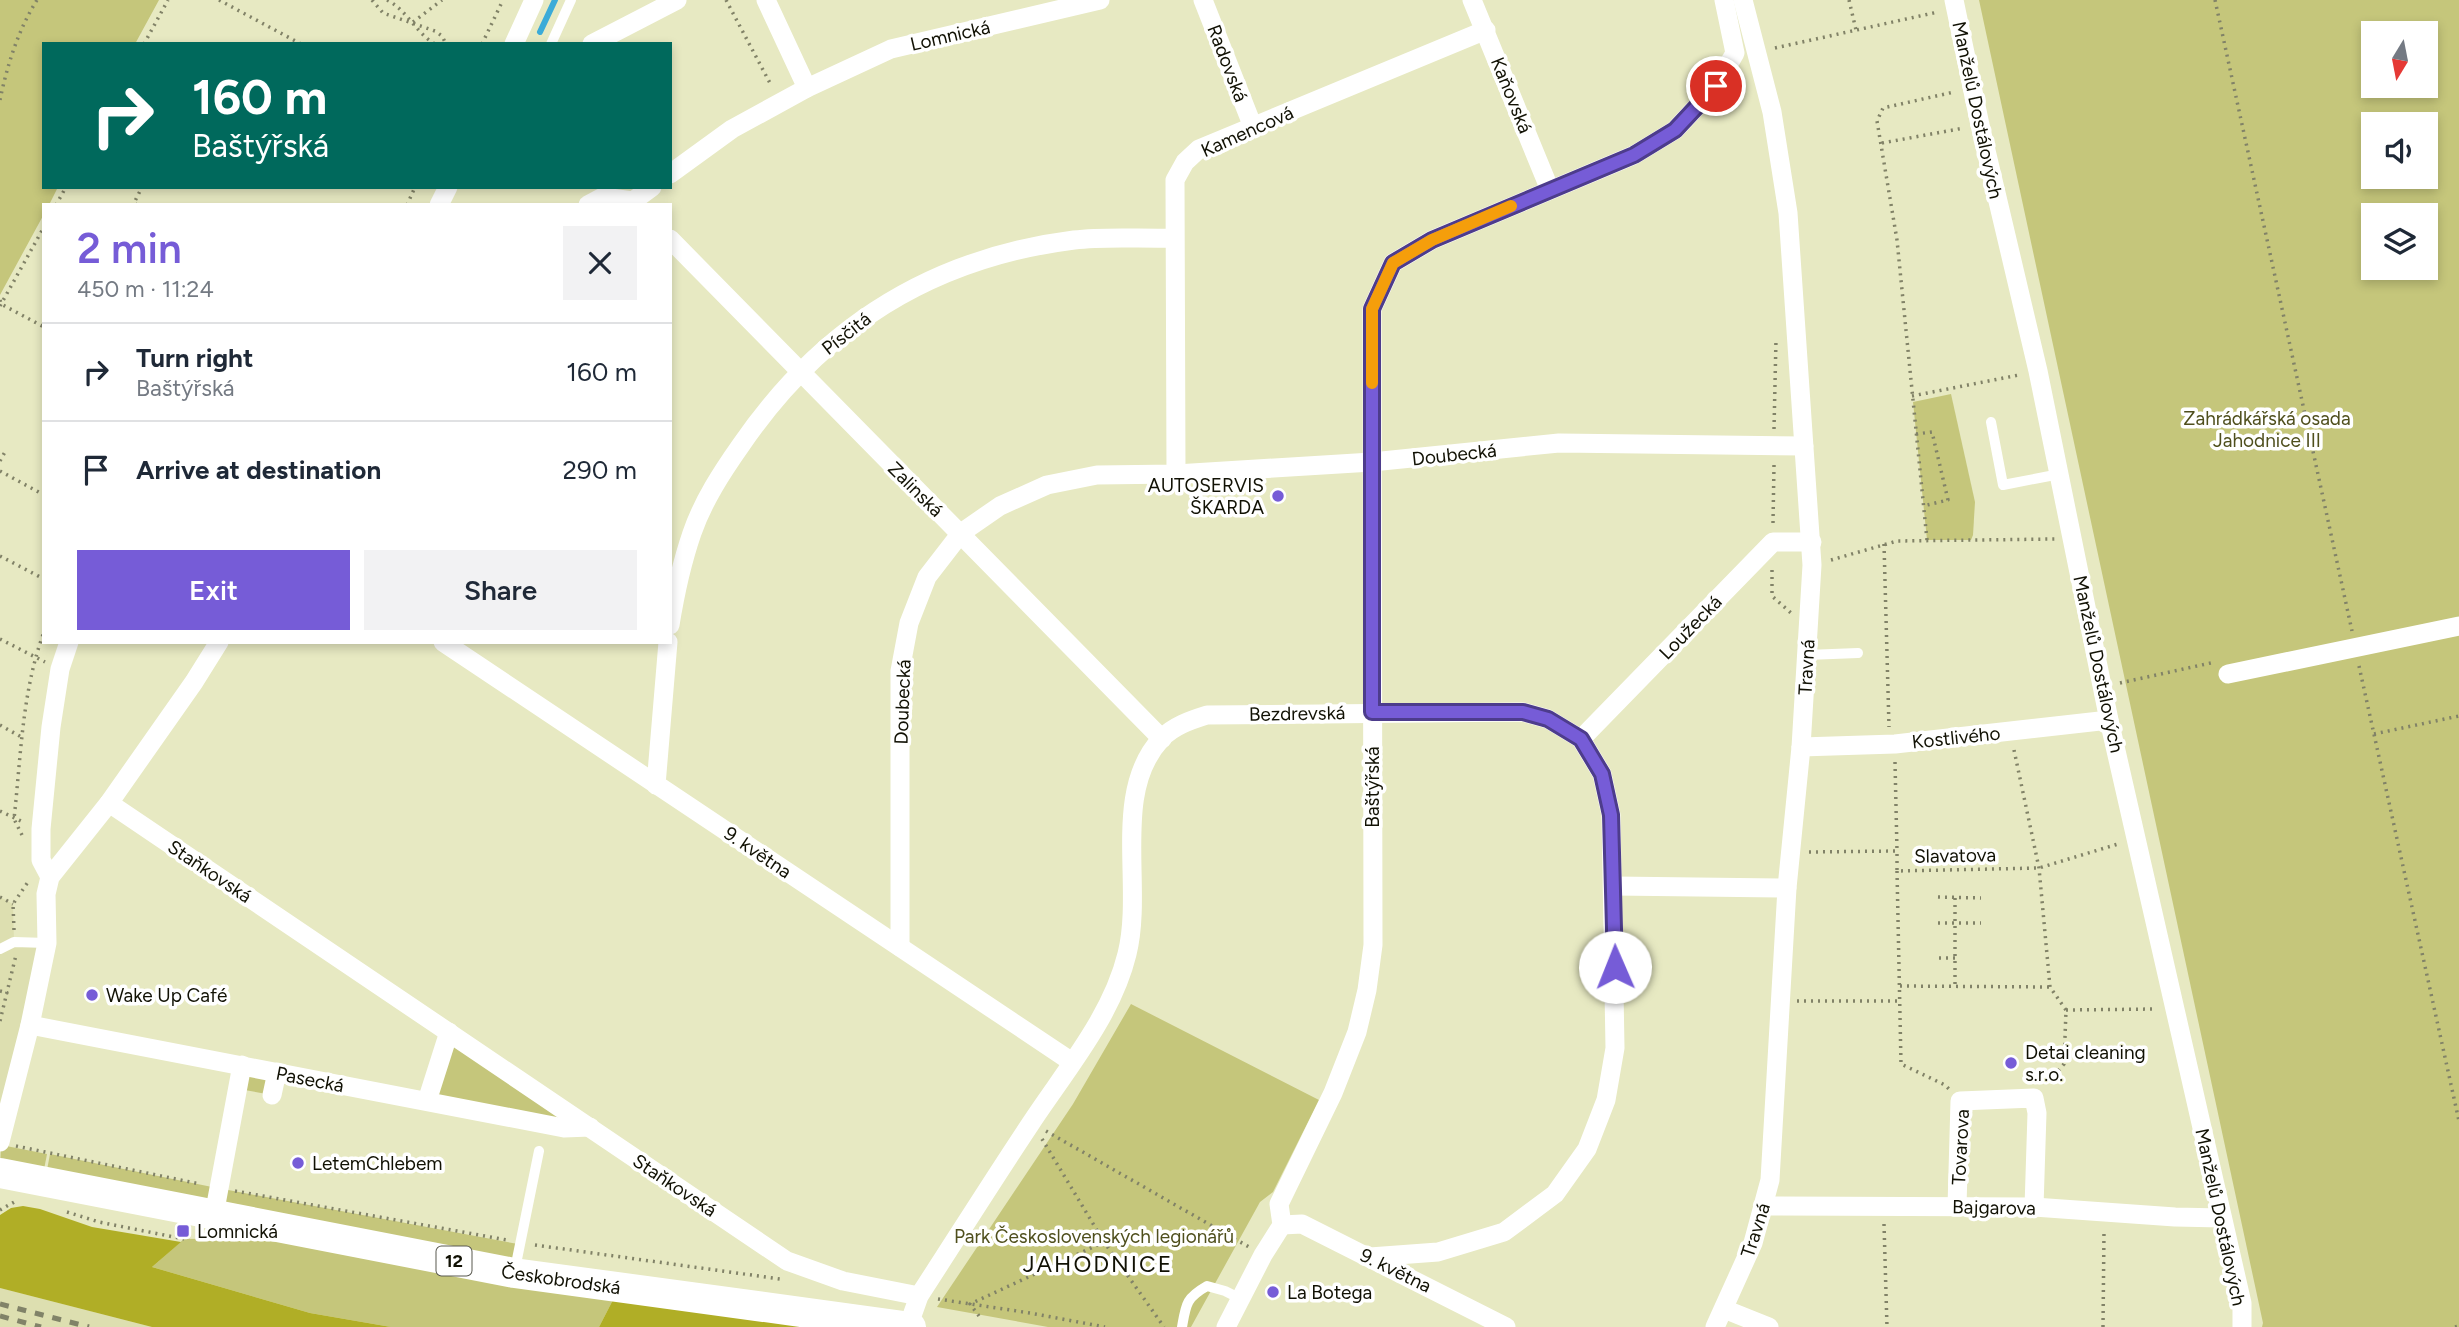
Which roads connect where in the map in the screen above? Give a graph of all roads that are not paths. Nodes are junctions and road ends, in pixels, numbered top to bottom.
1 (534, 0) edge
2 (571, 0) edge
3 (677, 0) edge
4 (766, 0) edge
5 (1100, 0) edge
6 (1203, 0) edge
7 (1472, 0) edge
8 (1724, 0) edge
9 (1743, 0) edge
10 (1955, 4) edge
11 (1486, 30) junction
12 (515, 42) edge
13 (552, 42) edge
14 (596, 42) edge
15 (807, 88) junction
16 (1252, 127) junction
17 (672, 173) edge
18 (650, 189) edge
19 (1550, 190) junction
20 (592, 203) edge
21 (629, 203) edge
22 (634, 203) edge
23 (1174, 239) junction
24 (672, 241) edge
25 (800, 372) junction
26 (1991, 422) dead end
27 (1804, 446) junction
28 (1372, 462) junction
29 (1175, 474) junction
30 (2060, 474) junction
31 (961, 533) junction
32 (1812, 542) junction
33 (672, 613) edge
34 (2459, 626) edge
35 (68, 644) edge
36 (218, 644) edge
37 (446, 644) edge
38 (667, 644) edge
39 (1858, 653) dead end
40 (1807, 655) junction
41 (2228, 674) dead end
42 (1372, 712) junction
43 (2109, 720) junction
44 (1162, 739) junction
45 (1581, 739) junction
46 (1801, 747) junction
47 (656, 785) junction
48 (109, 803) junction
49 (50, 877) junction
50 (1614, 886) junction
51 (1787, 888) junction
52 (47, 943) junction
53 (900, 947) junction
54 (0, 948) edge
55 (30, 1025) junction
56 (449, 1032) junction
57 (1072, 1062) junction
58 (242, 1065) junction
59 (276, 1072) junction
60 (272, 1096) dead end
61 (427, 1101) junction
62 (590, 1128) junction
63 (6, 1143) edge
64 (539, 1151) dead end
65 (0, 1173) edge
66 (217, 1202) junction
67 (1765, 1206) junction
68 (1957, 1206) junction
69 (2034, 1207) junction
70 (2222, 1218) junction
71 (1282, 1225) junction
72 (1438, 1252) junction
73 (1370, 1257) junction
74 (514, 1273) junction
75 (1430, 1287) junction
76 (919, 1296) junction
77 (1241, 1299) junction
78 (1724, 1309) junction
79 (909, 1327) edge
80 (1182, 1327) edge
81 (1226, 1327) edge
82 (1506, 1327) edge
83 (1715, 1327) edge
84 (1769, 1327) edge
85 (2242, 1327) edge

1 - 12 street
2 - 13 lane
3 - 14 street
4 - 15 street
5 - 15 street, Lomnická
6 - 16 street, Radovská
7 - 11 street, Kaňovská
8 - 19 street, Baštýřská
9 - 27 street, Travná
10 - 30 street, Manželů Dostálových
11 - 16 street, Kamencová
11 - 19 street, Kaňovská
15 - 17 street, Lomnická
16 - 23 street, Kamencová
18 - 22 street
19 - 28 street, Baštýřská
20 - 21 street
23 - 25 street, Písčitá
23 - 29 street, Kamencová
24 - 25 street, Zalinská
25 - 31 street, Zalinská
25 - 33 street, Písčitá
26 - 30 lane
27 - 28 street, Doubecká
27 - 32 street, Travná
28 - 29 street, Doubecká
28 - 42 street, Baštýřská
29 - 31 street, Doubecká
30 - 43 street, Manželů Dostálových
31 - 44 street, Zalinská
31 - 53 street, Doubecká
32 - 40 street, Travná
32 - 45 street, Loužecká
34 - 41 street
35 - 49 street
36 - 48 street
37 - 47 street, 9. května
38 - 47 street
39 - 40 lane
40 - 46 street, Travná
42 - 44 street, Bezdrevská
42 - 45 street, Bezdrevská
42 - 71 street, Baštýřská
43 - 46 street, Kostlivého
43 - 70 street, Manželů Dostálových
44 - 57 street, Bezdrevská
45 - 50 street, Bezdrevská
46 - 51 street, Travná
47 - 53 street, 9. května
48 - 49 street
48 - 56 street, Staňkovská
49 - 52 street
50 - 51 street
50 - 72 street, Bezdrevská
51 - 67 street, Travná
52 - 54 lane
52 - 55 street
53 - 57 street, 9. května
55 - 58 street, Pasecká
55 - 63 street
56 - 61 street
56 - 62 street, Staňkovská
57 - 76 street, Bezdrevská
58 - 59 street, Pasecká
58 - 66 street
59 - 60 street
59 - 61 street, Pasecká
61 - 62 street, Pasecká
62 - 76 street, Staňkovská
64 - 74 lane
65 - 66 main road, Českobrodská / 12
66 - 74 main road, Českobrodská / 12
67 - 68 street, Bajgarova
67 - 78 street, Travná
68 - 69 street, Bajgarova
68 - 69 street, Tovarova
69 - 70 street, Bajgarova
70 - 85 street, Manželů Dostálových
71 - 73 street, 9. května
71 - 77 street, Baštýřská
72 - 73 street, Bezdrevská
72 - 75 street
73 - 75 street, 9. května
74 - 79 main road, Českobrodská / 12
75 - 82 street, 9. května
76 - 79 street, Bezdrevská
77 - 80 lane
77 - 81 street, Baštýřská
78 - 83 street, Travná
78 - 84 street

